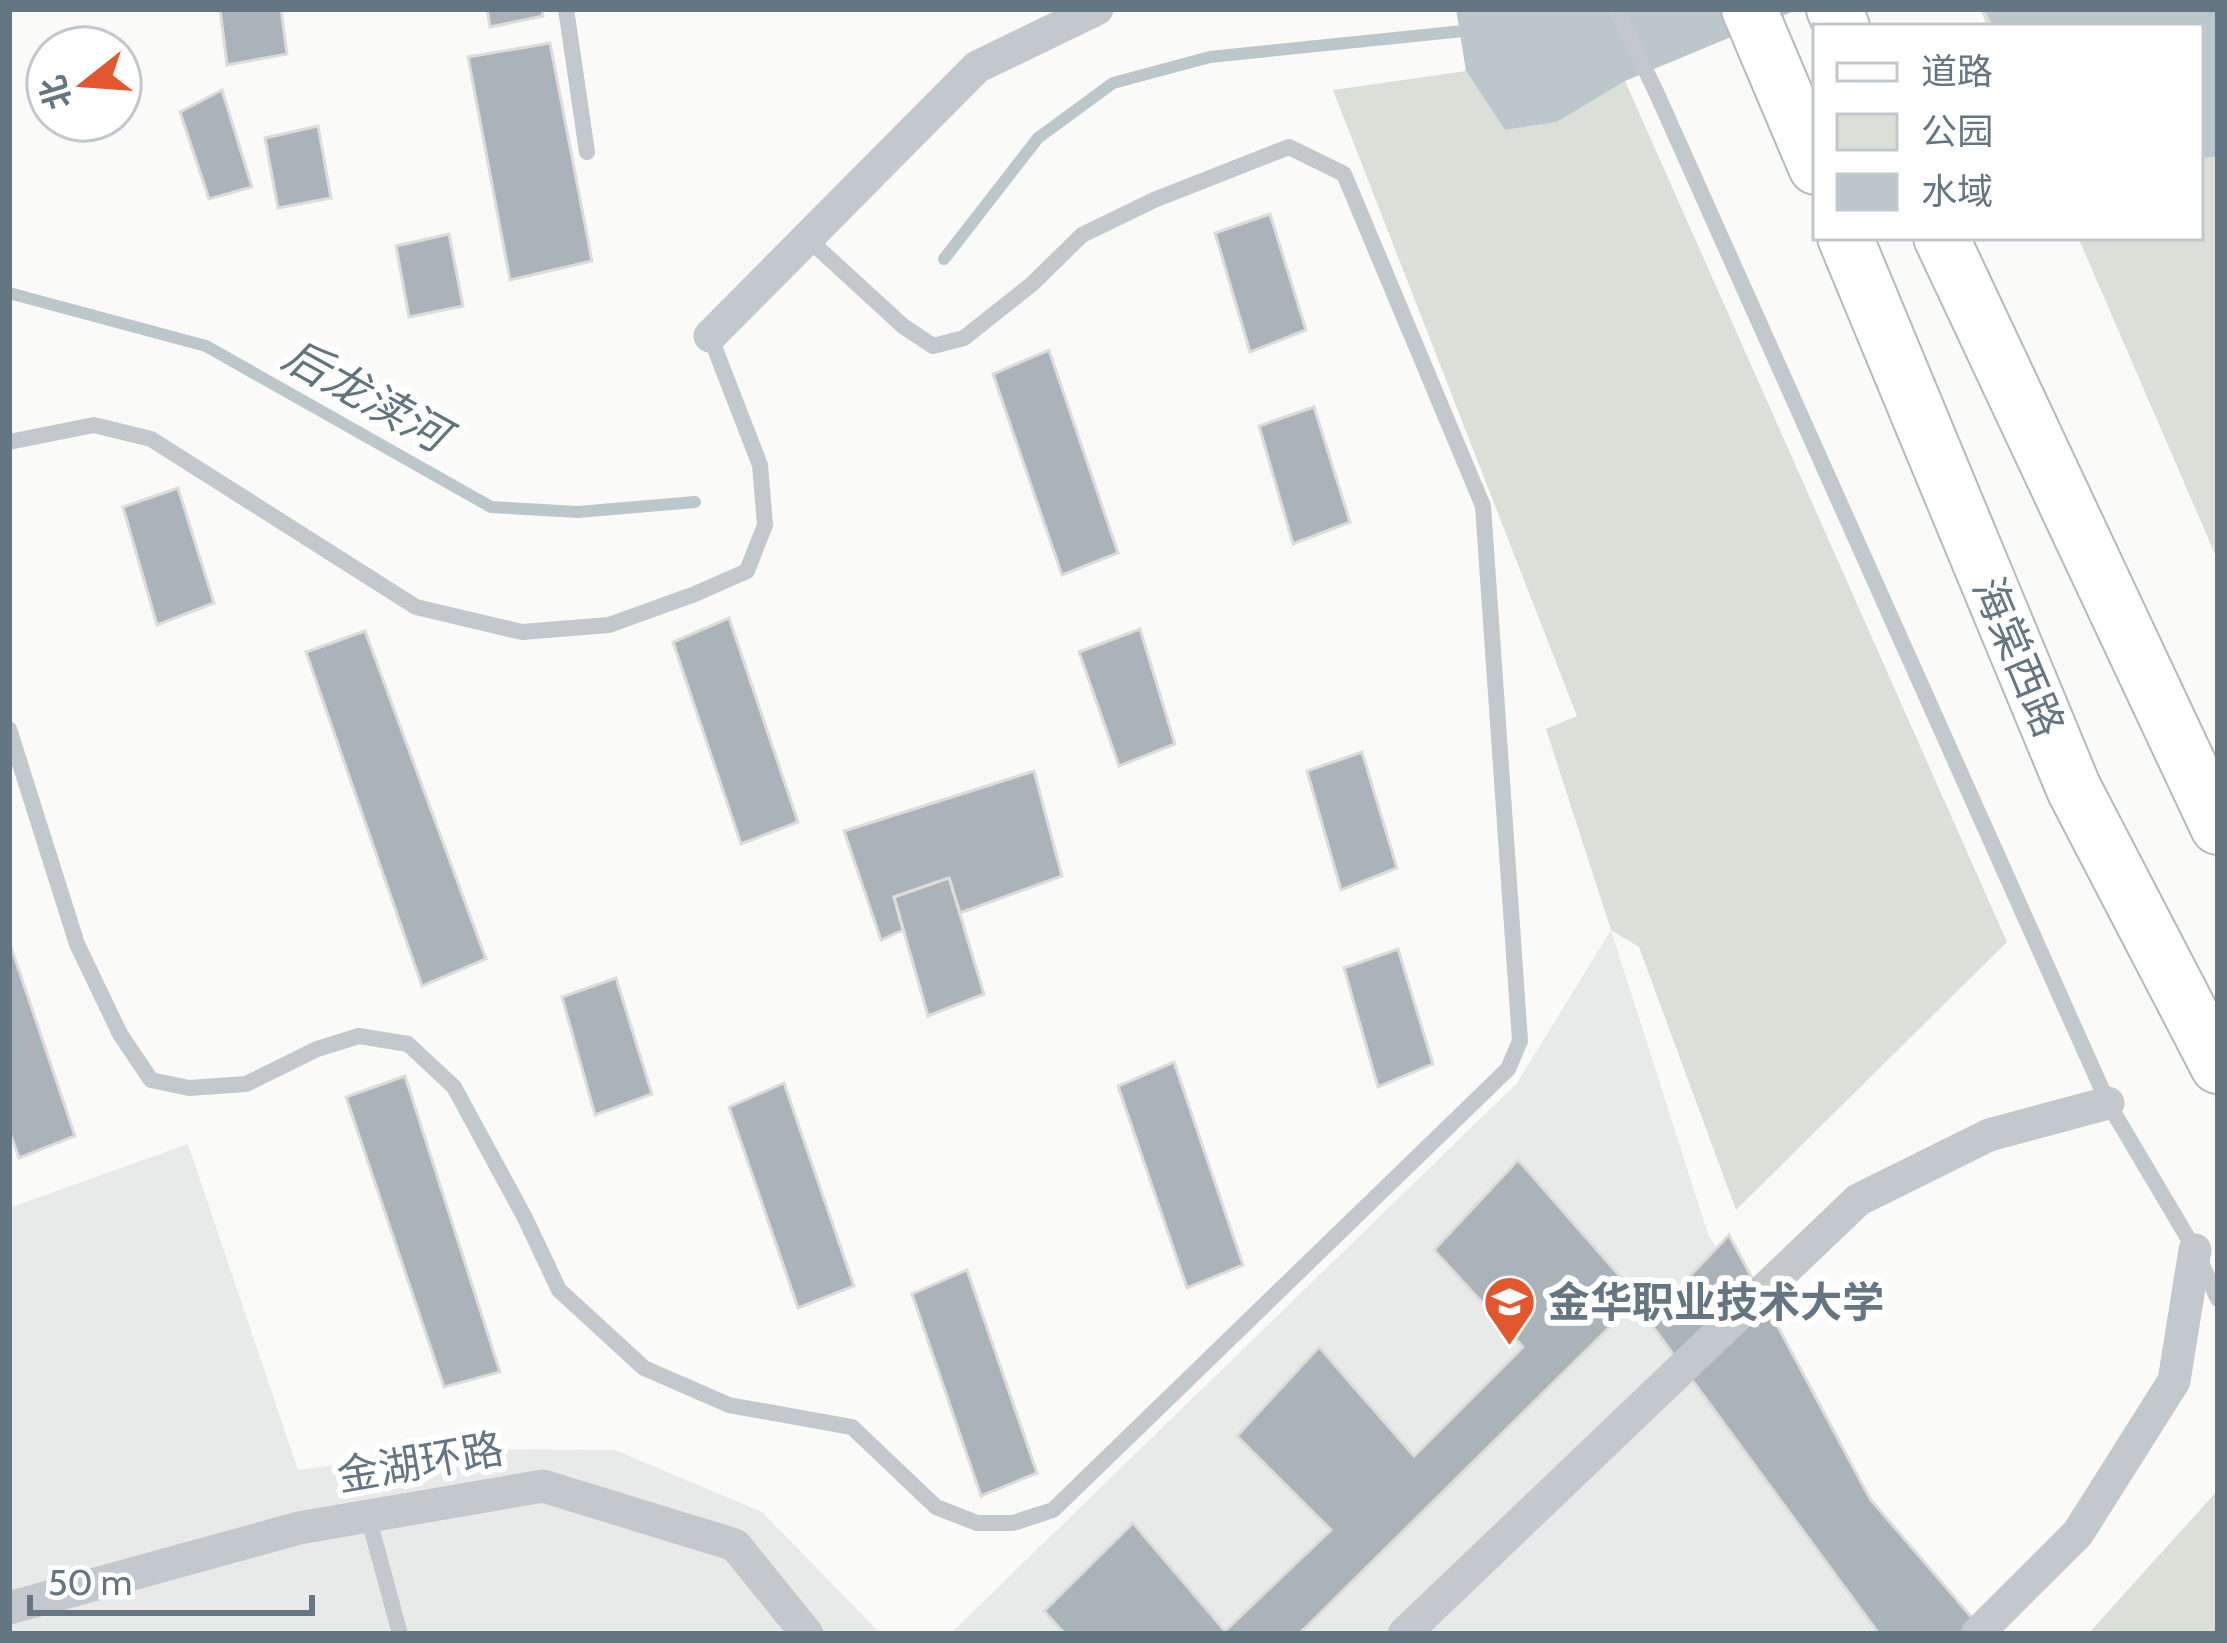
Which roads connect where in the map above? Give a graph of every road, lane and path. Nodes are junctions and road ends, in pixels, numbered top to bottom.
1 (566, 9) edge
2 (1097, 9) edge
3 (1616, 9) edge
4 (1757, 26) edge
5 (587, 152) dead end
6 (1813, 160) edge
7 (807, 238) junction
8 (1846, 240) edge
9 (1942, 240) edge
10 (710, 335) joint
11 (9, 442) edge
12 (9, 729) edge
13 (2218, 827) edge
14 (2218, 1066) edge
15 (2108, 1103) junction
16 (2195, 1250) junction
17 (2218, 1299) edge
18 (368, 1516) junction
19 (9, 1608) edge
20 (400, 1634) edge
21 (807, 1634) edge
22 (1404, 1634) edge
23 (1977, 1634) edge

1 - 5 lane
2 - 7 street
3 - 15 lane
4 - 6 main road
7 - 10 street
7 - 12 lane
8 - 14 main road, 海棠西路
9 - 13 main road
10 - 11 lane
15 - 16 lane
15 - 22 street
16 - 17 lane
16 - 23 street
18 - 19 street, 金湖环路
18 - 20 lane
18 - 21 street, 金湖环路

